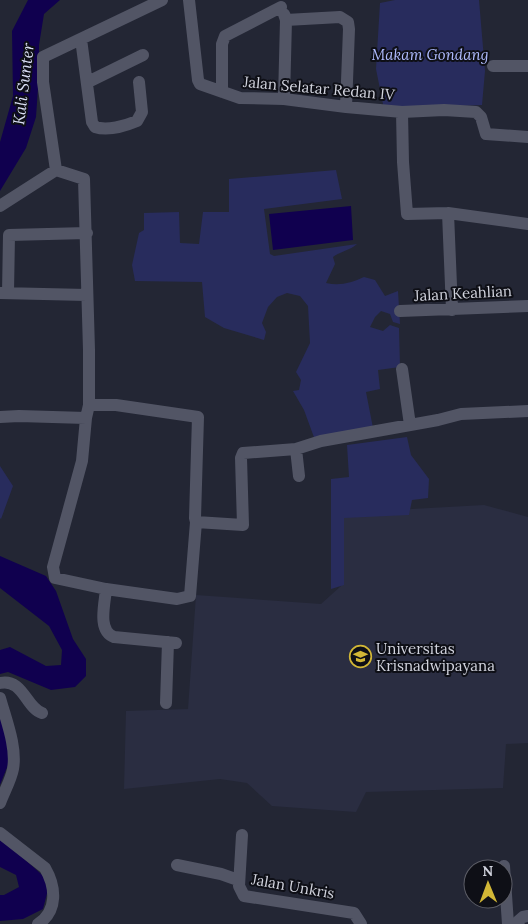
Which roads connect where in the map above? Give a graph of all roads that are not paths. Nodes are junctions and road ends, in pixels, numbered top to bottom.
1 (162, 0) edge
2 (188, 0) edge
3 (279, 4) edge
4 (286, 20) junction
5 (80, 39) junction
6 (143, 55) dead end
7 (493, 66) dead end
8 (528, 66) edge
9 (88, 82) junction
10 (140, 82) dead end
11 (222, 92) junction
12 (284, 99) junction
13 (346, 107) junction
14 (402, 112) junction
15 (528, 137) edge
16 (56, 170) junction
17 (0, 206) edge
18 (448, 214) junction
19 (528, 224) edge
20 (87, 233) junction
21 (4, 235) edge
22 (4, 293) edge
23 (87, 295) junction
24 (528, 306) edge
25 (452, 310) junction
26 (400, 311) dead end
27 (402, 369) dead end
28 (89, 405) junction
29 (528, 411) edge
30 (0, 417) edge
31 (86, 418) junction
32 (410, 425) junction
33 (296, 449) junction
34 (299, 476) dead end
35 (196, 522) junction
36 (106, 589) junction
37 (0, 683) edge
38 (0, 698) edge
39 (166, 703) dead end
40 (42, 713) dead end
41 (0, 803) edge
42 (0, 833) edge
43 (242, 835) dead end
44 (177, 865) dead end
45 (238, 880) junction
46 (507, 909) edge
47 (528, 916) edge
48 (38, 924) edge
49 (361, 924) edge
50 (508, 924) edge
51 (515, 924) edge

1 - 5 street
2 - 11 street, Jalan Selatar Redan IV
3 - 4 street
3 - 11 street
4 - 12 street
4 - 13 street
5 - 9 street
5 - 16 street
6 - 9 street
7 - 8 street
9 - 10 street
11 - 12 street, Jalan Selatar Redan IV
12 - 13 street, Jalan Selatar Redan IV
13 - 14 street, Jalan Selatar Redan IV
14 - 15 street
14 - 18 street, Jalan Selatar Redan IV
16 - 17 street
16 - 20 street
18 - 19 street
18 - 25 street
20 - 21 street
20 - 23 street
21 - 22 street
22 - 23 street
23 - 28 street
24 - 25 street, Jalan Keahlian
25 - 26 street, Jalan Keahlian
27 - 32 street
28 - 31 street
28 - 35 street
29 - 32 street
30 - 31 street
31 - 36 street
32 - 33 street
33 - 34 street
33 - 35 street
35 - 36 street
36 - 39 street
37 - 40 street
38 - 41 street
42 - 48 street
43 - 45 street, Jalan Unkris
44 - 45 street
45 - 49 street, Jalan Unkris
46 - 50 street
47 - 51 street

